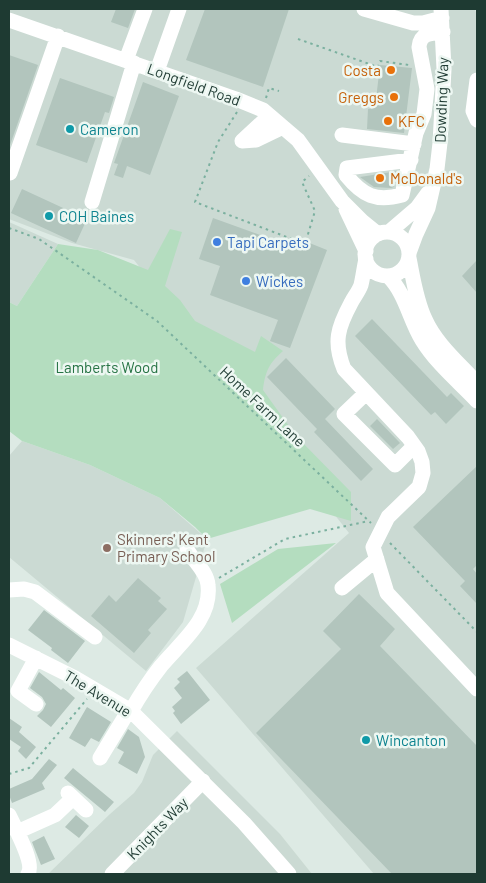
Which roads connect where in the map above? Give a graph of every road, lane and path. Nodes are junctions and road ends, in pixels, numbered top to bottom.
1 (145, 9) edge
2 (178, 9) edge
3 (364, 9) edge
4 (9, 20) edge
5 (442, 20) edge
6 (58, 36) junction
7 (298, 39) dead end
8 (130, 61) junction
9 (424, 67) junction
10 (157, 71) junction
11 (477, 80) edge
12 (280, 91) dead end
13 (238, 110) dead end
14 (266, 113) junction
15 (477, 120) edge
16 (283, 127) junction
17 (342, 135) dead end
18 (414, 144) junction
19 (410, 160) dead end
20 (319, 169) junction
21 (10, 173) edge
22 (431, 189) junction
23 (342, 201) junction
24 (92, 202) dead end
25 (9, 228) edge
26 (384, 233) junction
27 (366, 255) junction
28 (409, 256) junction
29 (385, 275) junction
30 (360, 287) junction
31 (477, 383) edge
32 (366, 393) junction
33 (477, 401) edge
34 (414, 446) junction
35 (388, 517) junction
36 (368, 521) junction
37 (380, 533) junction
38 (187, 549) dead end
39 (375, 554) junction
40 (208, 584) junction
41 (342, 588) dead end
42 (9, 590) edge
43 (477, 632) edge
44 (94, 637) dead end
45 (9, 645) edge
46 (36, 658) junction
47 (95, 689) junction
48 (477, 689) edge
49 (36, 704) dead end
50 (130, 710) junction
51 (100, 758) dead end
52 (9, 774) edge
53 (203, 781) junction
54 (86, 810) dead end
55 (9, 815) edge
56 (17, 832) junction
57 (28, 874) edge
58 (112, 874) edge
59 (289, 874) edge

1 - 8 street
2 - 10 street
3 - 5 street
4 - 6 street, Longfield Road
5 - 9 street
5 - 22 street, Dowding Way
6 - 8 street, Longfield Road
6 - 21 street
7 - 9 path
8 - 10 street, Longfield Road
8 - 24 street
9 - 18 street
10 - 14 street, Longfield Road
11 - 15 street
12 - 14 path
13 - 20 path
14 - 16 street, Longfield Road
14 - 16 street
16 - 20 street, Longfield Road
17 - 18 street
18 - 19 street
20 - 23 street, Longfield Road
22 - 26 street, Dowding Way
22 - 28 street, Dowding Way
23 - 26 street, Longfield Road
23 - 27 street, Longfield Road
25 - 36 path, Home Farm Lane
26 - 27 street
26 - 28 street
27 - 29 street
27 - 30 street
28 - 29 street
28 - 31 street
29 - 30 street
29 - 33 street
30 - 32 street
32 - 34 street
32 - 34 street
34 - 35 street
35 - 36 path
35 - 37 street
36 - 37 path, Home Farm Lane
36 - 40 path
37 - 39 street
37 - 43 path, Home Farm Lane
38 - 40 street
39 - 41 street
39 - 48 street
40 - 50 street
42 - 44 street
45 - 46 street, The Avenue
46 - 47 street, The Avenue
46 - 49 street
47 - 50 street, The Avenue
47 - 52 path
50 - 51 street
50 - 53 street, The Avenue
53 - 58 street, Knights Way
53 - 59 street
54 - 56 street
55 - 56 street
56 - 57 street

